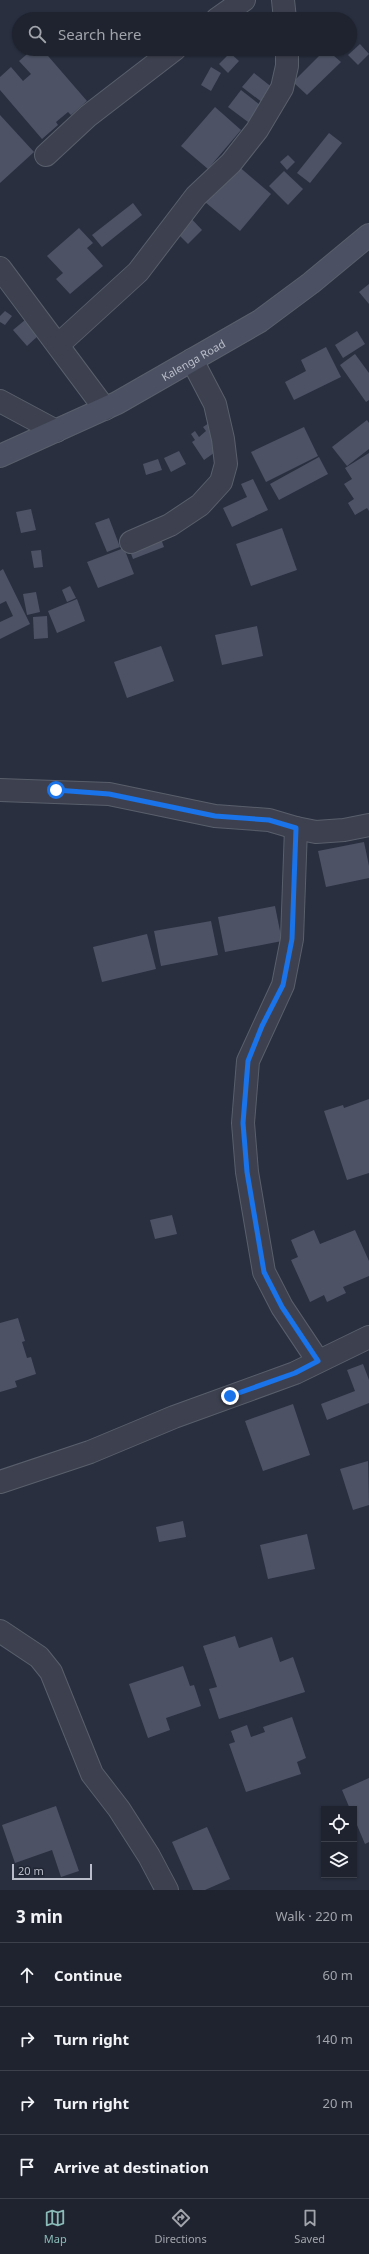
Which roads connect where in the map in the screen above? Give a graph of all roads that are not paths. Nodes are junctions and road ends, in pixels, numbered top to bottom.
1 (244, 0) edge
2 (283, 0) edge
3 (227, 12) edge
4 (284, 12) edge
5 (166, 56) edge
6 (287, 56) edge
7 (46, 155) dead end
8 (369, 235) edge
9 (0, 268) edge
10 (58, 345) junction
11 (192, 360) junction
12 (0, 401) edge
13 (105, 409) junction
14 (56, 431) junction
15 (0, 456) edge
16 (131, 542) dead end
17 (0, 790) edge
18 (369, 824) edge
19 (296, 828) junction
20 (367, 1342) edge
21 (318, 1361) junction
22 (0, 1482) edge
23 (0, 1631) edge
24 (161, 1886) edge

1 - 3 street
2 - 4 street
5 - 7 street
6 - 10 street
8 - 11 main road, Kalenga Road
9 - 10 street
10 - 13 street
11 - 13 main road, Kalenga Road
11 - 16 street
12 - 14 street
13 - 14 main road, Kalenga Road
14 - 15 main road, Kalenga Road
17 - 19 street
18 - 19 street
19 - 21 street
20 - 21 street
21 - 22 street
23 - 24 street

